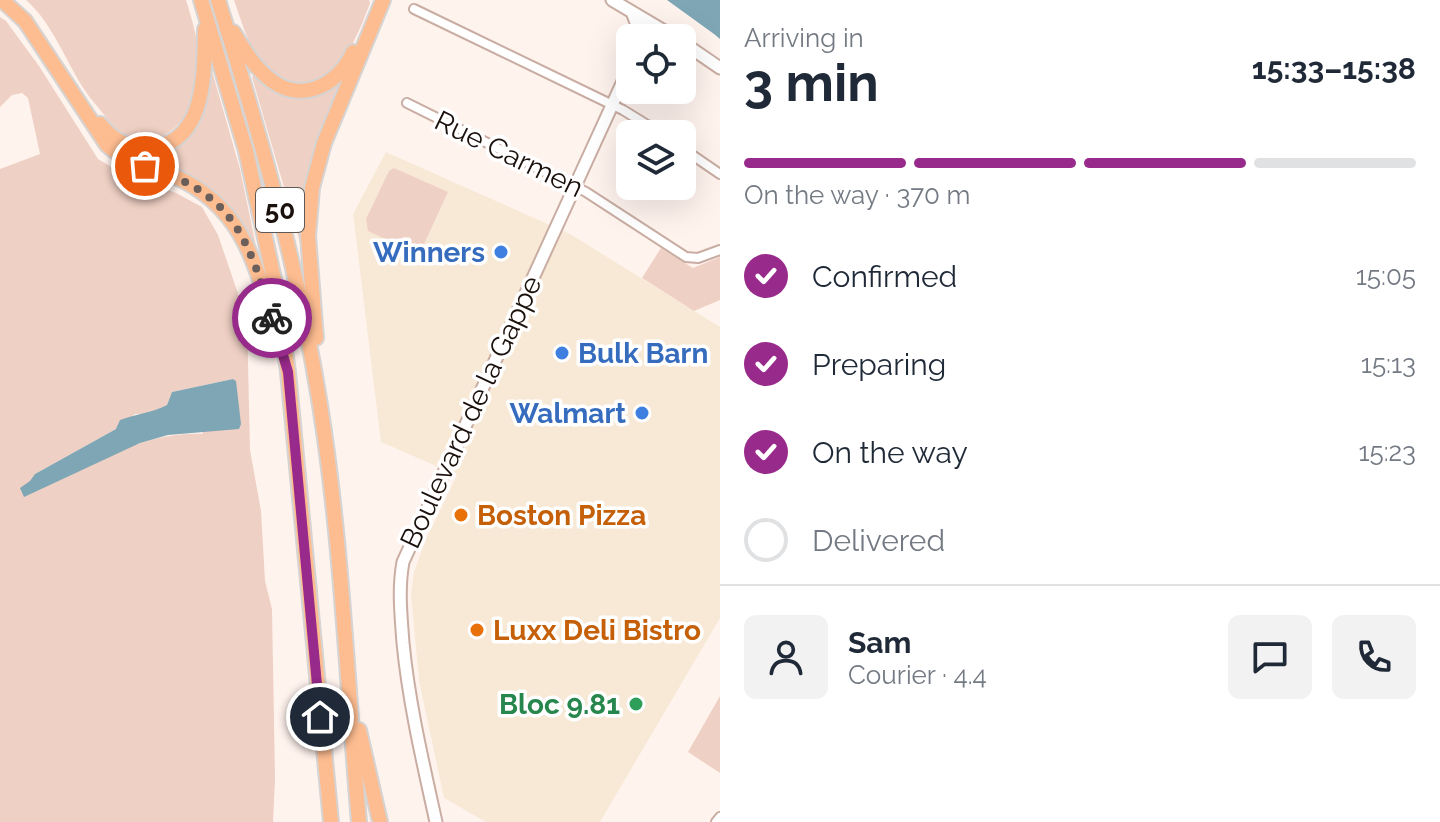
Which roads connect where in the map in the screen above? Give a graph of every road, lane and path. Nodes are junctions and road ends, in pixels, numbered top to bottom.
1 (2, 0) edge
2 (18, 0) edge
3 (218, 0) edge
4 (374, 0) edge
5 (383, 0) edge
6 (612, 0) edge
7 (203, 6) edge
8 (414, 9) dead end
9 (632, 12) junction
10 (223, 17) junction
11 (651, 23) edge
12 (637, 24) edge
13 (696, 52) edge
14 (720, 68) edge
15 (616, 97) edge
16 (407, 103) dead end
17 (612, 106) junction
18 (637, 120) edge
19 (696, 158) edge
20 (720, 174) edge
21 (575, 187) junction
22 (720, 250) edge
23 (288, 372) junction
24 (320, 406) junction
25 (349, 682) junction
26 (326, 780) junction
27 (720, 817) edge
28 (322, 822) edge
29 (331, 822) edge
30 (359, 822) edge
31 (380, 822) edge
32 (436, 822) edge
33 (716, 822) edge

1 - 23 highway
2 - 7 highway
3 - 10 highway, 50
4 - 10 highway
5 - 24 highway
6 - 9 street
7 - 23 highway, 50
8 - 17 street
9 - 11 street
9 - 12 street
10 - 24 highway, 50
13 - 14 street
15 - 17 street, Boulevard de la Gappe
16 - 21 street, Rue Carmen
17 - 18 street
17 - 21 street, Boulevard de la Gappe
19 - 20 street
21 - 22 street, Rue Carmen
21 - 32 street, Boulevard de la Gappe
23 - 26 highway, 50
24 - 25 highway, 50
25 - 30 highway, 50
25 - 31 highway
26 - 28 highway
26 - 29 highway, 50
27 - 33 street

